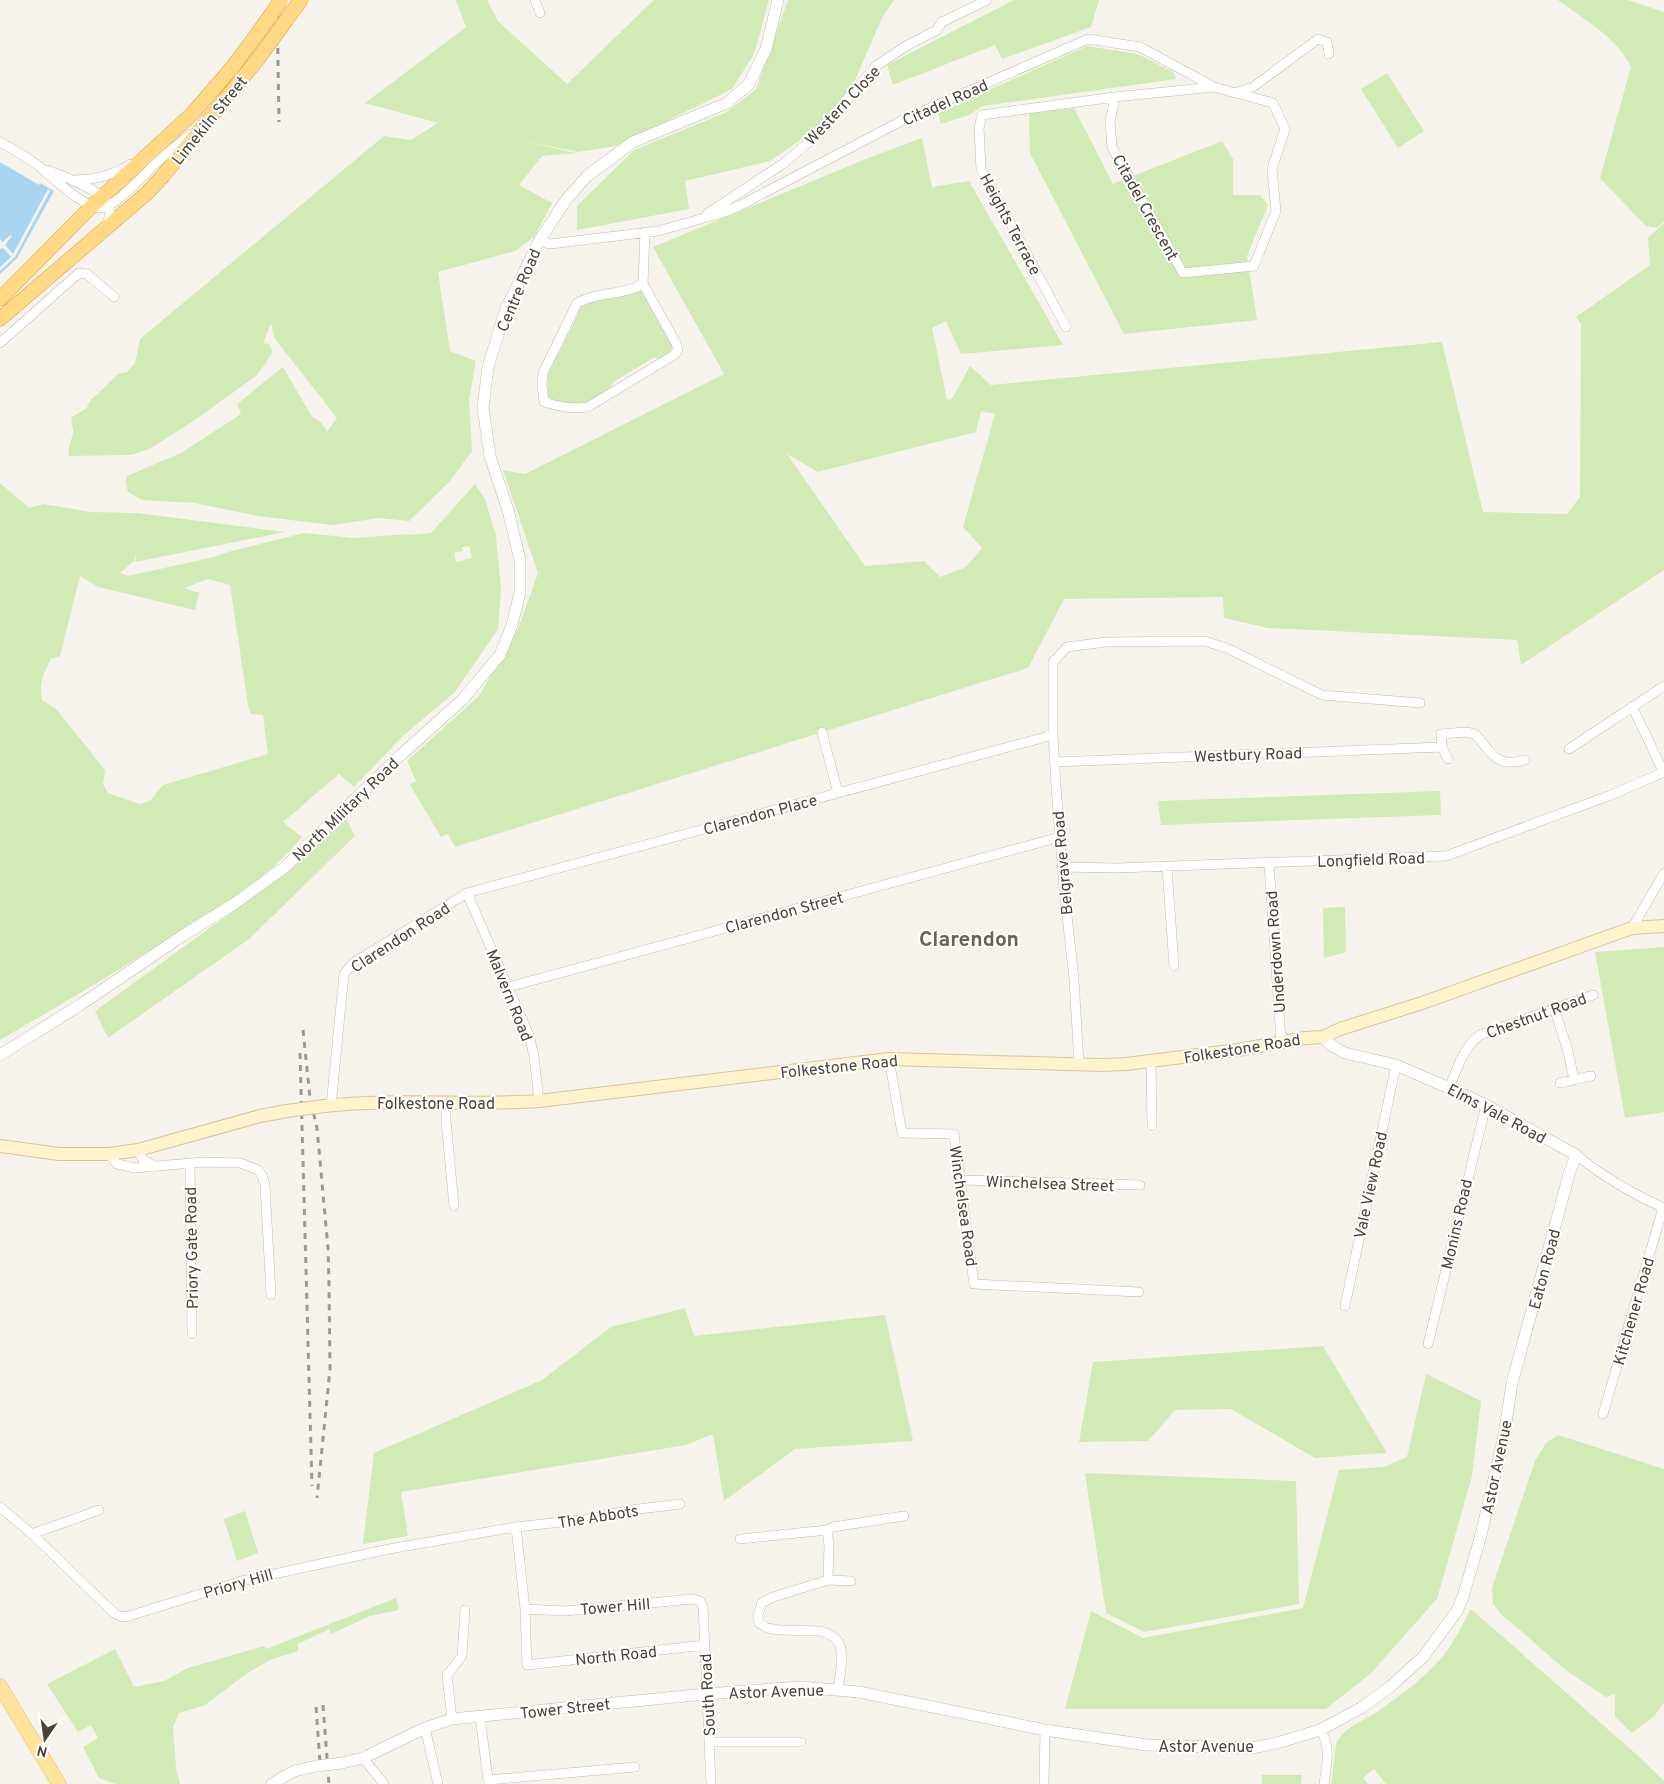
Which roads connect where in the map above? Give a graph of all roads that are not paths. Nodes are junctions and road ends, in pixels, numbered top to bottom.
1 (282, 0) edge
2 (301, 0) edge
3 (536, 0) edge
4 (778, 0) edge
5 (986, 0) edge
6 (540, 13) dead end
7 (1329, 54) dead end
8 (1214, 87) junction
9 (1235, 92) junction
10 (1115, 97) junction
11 (208, 122) junction
12 (0, 142) edge
13 (148, 156) junction
14 (42, 168) junction
15 (74, 180) junction
16 (107, 200) junction
17 (92, 206) junction
18 (701, 218) junction
19 (105, 229) junction
20 (645, 232) junction
21 (538, 241) junction
22 (52, 274) junction
23 (643, 284) junction
24 (54, 295) junction
25 (114, 297) dead end
26 (0, 299) edge
27 (0, 318) edge
28 (1066, 327) dead end
29 (0, 343) edge
30 (490, 456) joint
31 (1664, 686) edge
32 (1420, 703) dead end
33 (1632, 706) junction
34 (822, 732) dead end
35 (1053, 735) junction
36 (1442, 747) junction
37 (1569, 749) dead end
38 (1448, 759) dead end
39 (1525, 760) dead end
40 (1054, 762) junction
41 (1664, 773) edge
42 (838, 793) junction
43 (1060, 837) junction
44 (1269, 863) junction
45 (1062, 867) junction
46 (1167, 867) junction
47 (1664, 873) edge
48 (468, 893) junction
49 (1664, 926) edge
50 (1632, 928) junction
51 (1174, 966) dead end
52 (509, 987) junction
53 (1593, 994) dead end
54 (1554, 1008) junction
55 (1323, 1037) junction
56 (1281, 1041) junction
57 (0, 1054) edge
58 (889, 1059) junction
59 (1151, 1062) junction
60 (1079, 1064) junction
61 (1396, 1065) junction
62 (1591, 1076) dead end
63 (1574, 1080) junction
64 (1560, 1083) dead end
65 (1450, 1088) junction
66 (539, 1101) junction
67 (446, 1102) junction
68 (1486, 1105) junction
69 (327, 1106) junction
70 (1152, 1126) dead end
71 (0, 1146) edge
72 (138, 1150) junction
73 (109, 1154) junction
74 (1576, 1156) junction
75 (190, 1163) junction
76 (156, 1166) junction
77 (961, 1180) junction
78 (1140, 1185) dead end
79 (454, 1206) dead end
80 (1663, 1208) edge
81 (1139, 1292) dead end
82 (271, 1295) dead end
83 (1345, 1306) dead end
84 (192, 1334) dead end
85 (1428, 1344) dead end
86 (1512, 1383) joint
87 (1602, 1414) dead end
88 (680, 1504) dead end
89 (0, 1507) edge
90 (99, 1510) dead end
91 (904, 1516) dead end
92 (516, 1527) junction
93 (827, 1530) junction
94 (32, 1534) junction
95 (740, 1539) dead end
96 (828, 1580) junction
97 (851, 1581) dead end
98 (702, 1607) joint
99 (524, 1609) junction
100 (465, 1610) dead end
101 (705, 1645) junction
102 (0, 1686) edge
103 (838, 1689) junction
104 (706, 1694) junction
105 (480, 1716) junction
106 (452, 1719) junction
107 (426, 1728) junction
108 (1045, 1730) junction
109 (1320, 1730) junction
110 (710, 1742) junction
111 (801, 1742) dead end
112 (363, 1758) junction
113 (635, 1767) dead end
114 (59, 1784) edge
115 (272, 1784) edge
116 (384, 1784) edge
117 (438, 1784) edge
118 (711, 1784) edge
119 (1044, 1784) edge
120 (1324, 1784) edge

1 - 13 highway, Limekiln Street, bridge
2 - 11 highway, Limekiln Street, bridge
3 - 6 street
4 - 21 street, Centre Road
5 - 18 street, Western Close
7 - 9 street
8 - 9 street, Citadel Road
8 - 10 street
8 - 18 street, Citadel Road
9 - 10 street, Citadel Crescent
10 - 28 street, Heights Terrace
11 - 16 street
11 - 19 highway, Limekiln Street
12 - 14 street
13 - 15 street
13 - 16 highway, Limekiln Street
14 - 15 street
14 - 17 street
15 - 16 street
16 - 17 highway, Limekiln Street
16 - 19 street
17 - 26 highway, Limekiln Street
18 - 20 street, Citadel Road
19 - 22 highway, Limekiln Street
20 - 21 street, Citadel Road
20 - 23 street
21 - 30 street, Centre Road
22 - 24 street
22 - 27 highway, Limekiln Street
23 - 23 street
24 - 25 street
24 - 29 street
30 - 57 street, North Military Road
31 - 33 street
32 - 35 street, Belgrave Road
33 - 37 street
33 - 41 street
34 - 42 street
35 - 40 street, Belgrave Road
35 - 42 street, Clarendon Place
36 - 38 street
36 - 39 street
36 - 40 street, Westbury Road
40 - 43 street, Belgrave Road
41 - 44 street, Longfield Road
42 - 48 street, Clarendon Place
43 - 45 street, Belgrave Road
43 - 52 street, Clarendon Street
44 - 46 street, Longfield Road
44 - 56 street, Underdown Road
45 - 46 street, Longfield Road
45 - 60 street, Belgrave Road
46 - 51 street
47 - 50 street
48 - 52 street, Malvern Road
48 - 69 street, Clarendon Road
49 - 50 main road, Folkestone Road
50 - 55 main road, Folkestone Road
52 - 66 street, Malvern Road
53 - 54 street, Chestnut Road
54 - 63 street
54 - 65 street, Chestnut Road
55 - 56 main road, Folkestone Road
55 - 61 street, Elms Vale Road
56 - 59 main road, Folkestone Road
58 - 60 main road, Folkestone Road
58 - 66 main road, Folkestone Road
58 - 77 street, Winchelsea Road
59 - 60 main road, Folkestone Road
59 - 70 street
61 - 65 street, Elms Vale Road
61 - 83 street, Vale View Road
62 - 63 street
63 - 64 street
65 - 68 street, Elms Vale Road
66 - 67 main road, Folkestone Road
67 - 69 main road, Folkestone Road
67 - 79 street
68 - 74 street, Elms Vale Road
68 - 85 street, Monins Road
69 - 72 main road, Folkestone Road, bridge
71 - 73 main road, Folkestone Road
72 - 73 main road, Folkestone Road
72 - 76 street
73 - 76 street
74 - 80 street, Elms Vale Road
74 - 86 street, Eaton Road
75 - 76 street
75 - 82 street
75 - 84 street, Priory Gate Road
77 - 78 street, Winchelsea Street
77 - 81 street, Winchelsea Road
80 - 87 street, Kitchener Road
86 - 109 street, Astor Avenue
88 - 92 street, The Abbots
89 - 94 street, Priory Hill
90 - 94 street
91 - 93 street
92 - 94 street, Priory Hill
92 - 99 street
93 - 95 street
93 - 96 street
96 - 97 street
96 - 103 street
98 - 99 street, Tower Hill
98 - 101 street, South Road
99 - 101 street, North Road
100 - 106 street
101 - 104 street, South Road
102 - 114 main road
103 - 104 street, Astor Avenue
103 - 108 street, Astor Avenue
104 - 105 street, Tower Street
104 - 110 street, South Road
105 - 106 street, Tower Street
105 - 113 street
106 - 107 street, Tower Street
107 - 112 street, Tower Street
107 - 117 street
108 - 109 street, Astor Avenue
108 - 119 street
109 - 120 street
110 - 111 street
110 - 118 street, South Road
112 - 115 street, Tower Street, bridge
112 - 116 street

